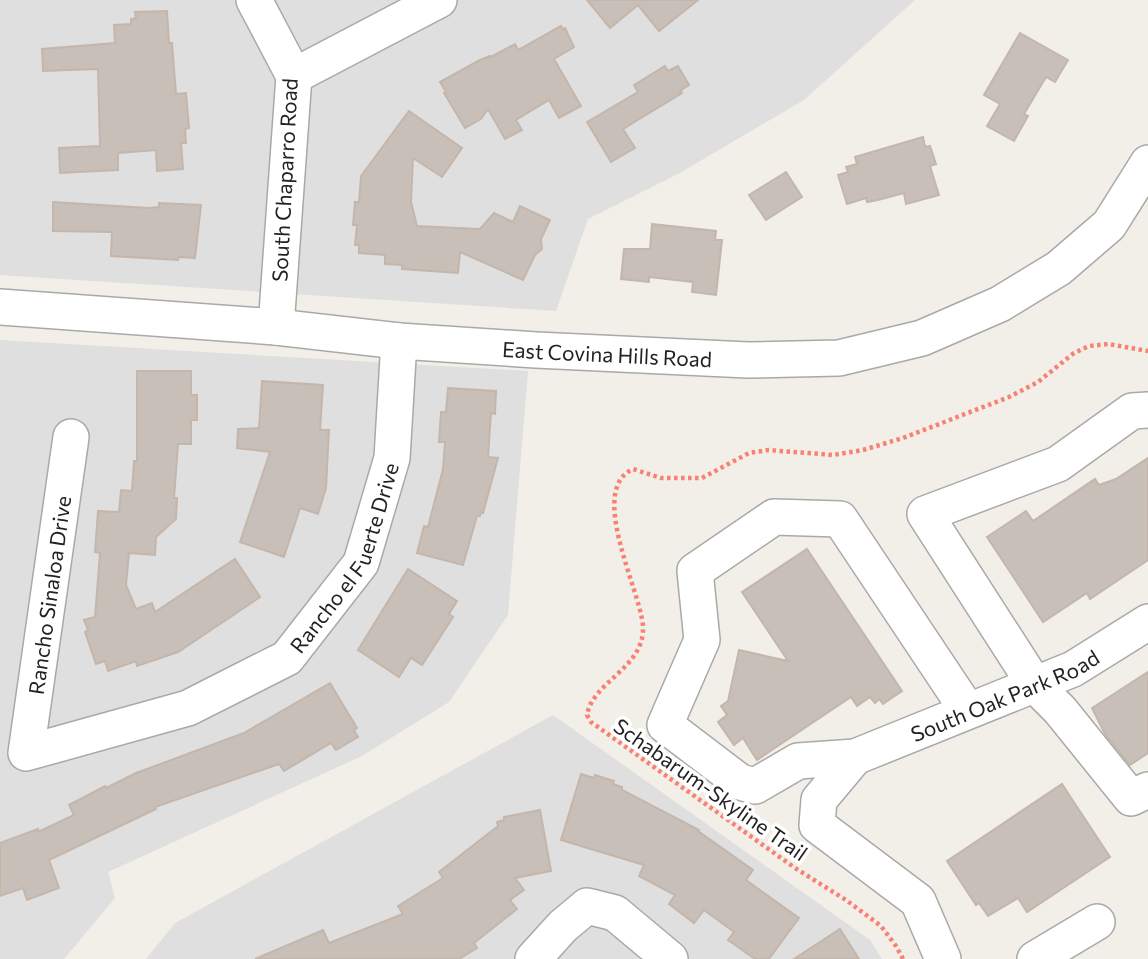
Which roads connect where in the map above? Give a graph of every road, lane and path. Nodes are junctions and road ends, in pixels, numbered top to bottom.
1 (254, 0) edge
2 (439, 0) edge
3 (293, 76) junction
4 (1148, 163) edge
5 (0, 307) edge
6 (276, 327) junction
7 (399, 341) junction
8 (1148, 351) edge
9 (1148, 410) edge
10 (71, 437) dead end
11 (1148, 622) edge
12 (1035, 685) junction
13 (968, 711) junction
14 (26, 753) joint
15 (855, 757) junction
16 (1148, 790) edge
17 (1097, 922) dead end
18 (533, 959) edge
19 (670, 959) edge
20 (903, 959) edge
21 (943, 959) edge
22 (1035, 959) edge

1 - 3 street, South Chaparro Road
2 - 3 street
3 - 6 street, South Chaparro Road
4 - 7 street, East Covina Hills Road
5 - 6 street, East Covina Hills Road
6 - 7 street, East Covina Hills Road
7 - 14 street, Rancho el Fuerte Drive
8 - 20 path, Schabarum-Skyline Trail
9 - 12 street
10 - 14 street, Rancho Sinaloa Drive
11 - 12 street, South Oak Park Road
12 - 13 street, South Oak Park Road
12 - 16 street
13 - 15 street, South Oak Park Road
13 - 15 street
15 - 21 street
17 - 22 street
18 - 19 street

